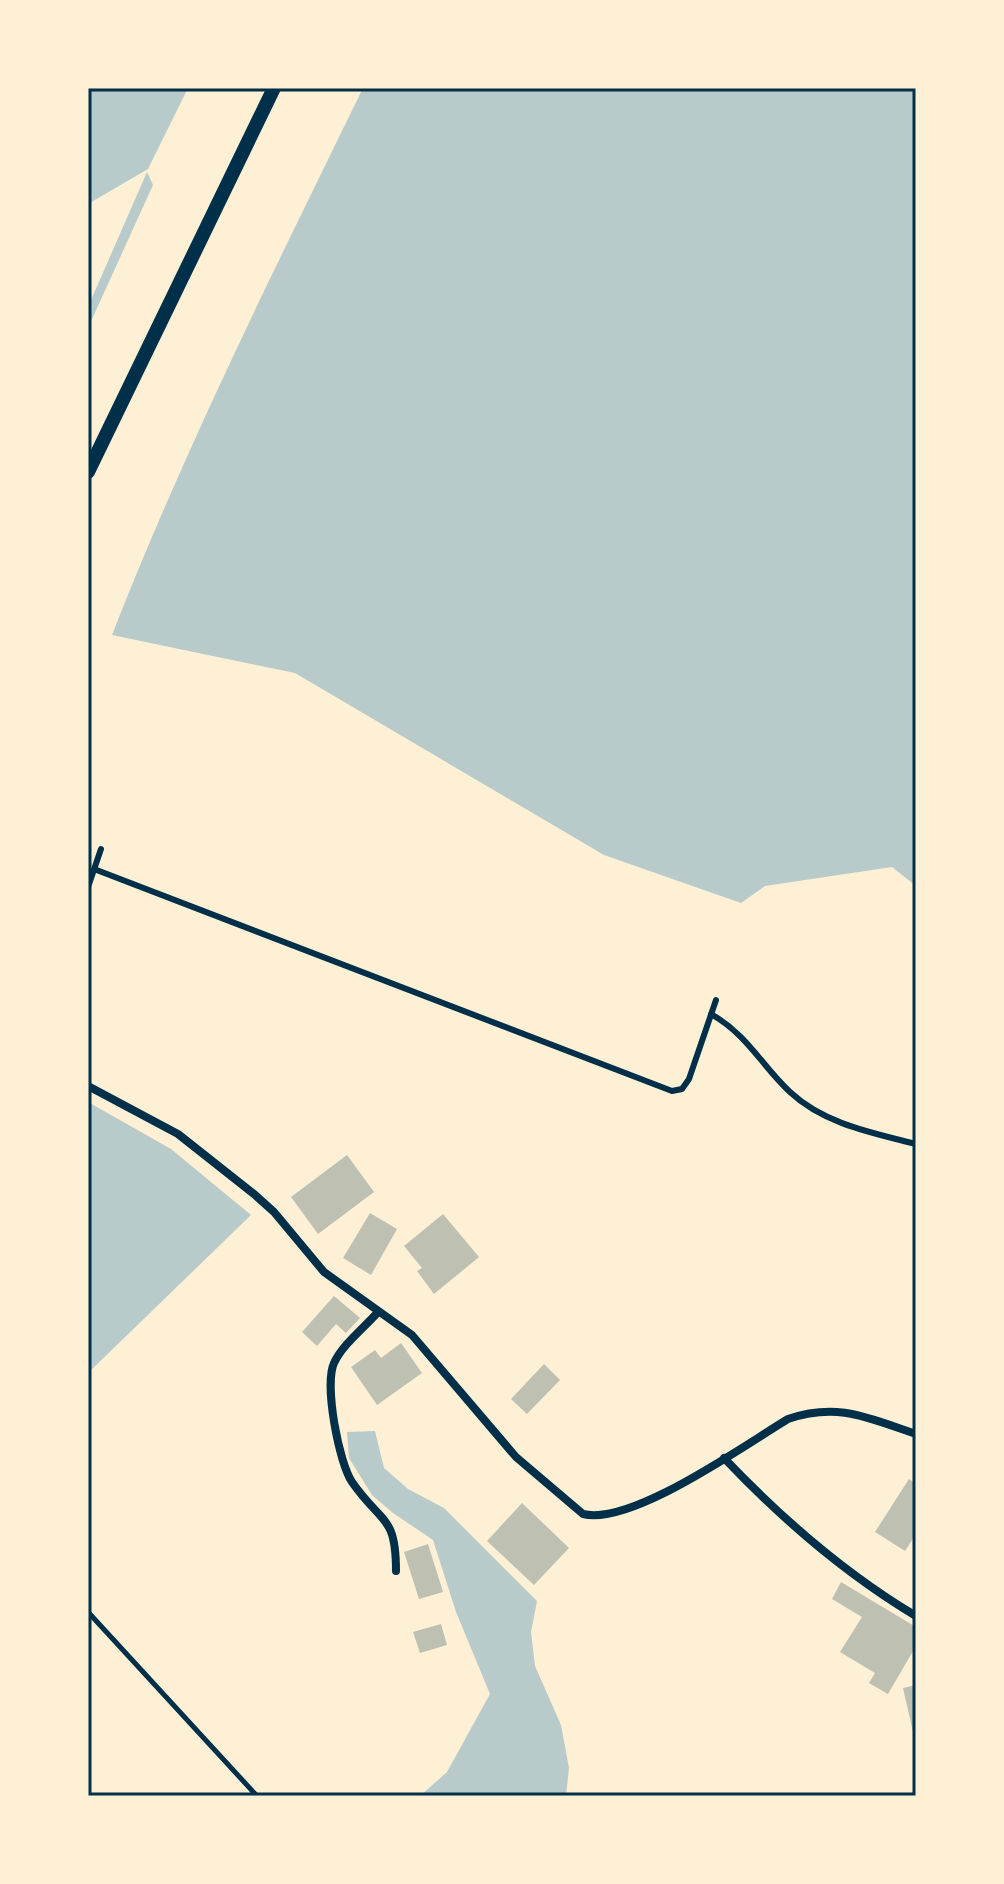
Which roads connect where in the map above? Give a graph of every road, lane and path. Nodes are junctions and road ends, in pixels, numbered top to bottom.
1 (274, 88) edge
2 (88, 472) edge
3 (101, 849) dead end
4 (94, 869) junction
5 (88, 887) edge
6 (716, 1000) dead end
7 (711, 1014) junction
8 (88, 1086) edge
9 (916, 1144) edge
10 (378, 1312) junction
11 (916, 1434) edge
12 (724, 1458) junction
13 (396, 1571) dead end
14 (88, 1612) edge
15 (916, 1616) edge
16 (257, 1796) edge

1 - 2 street
3 - 4 lane
4 - 5 lane
4 - 7 lane
6 - 7 lane
7 - 9 lane
8 - 10 street
10 - 12 street
10 - 13 street
11 - 12 street
12 - 15 street
14 - 16 path

